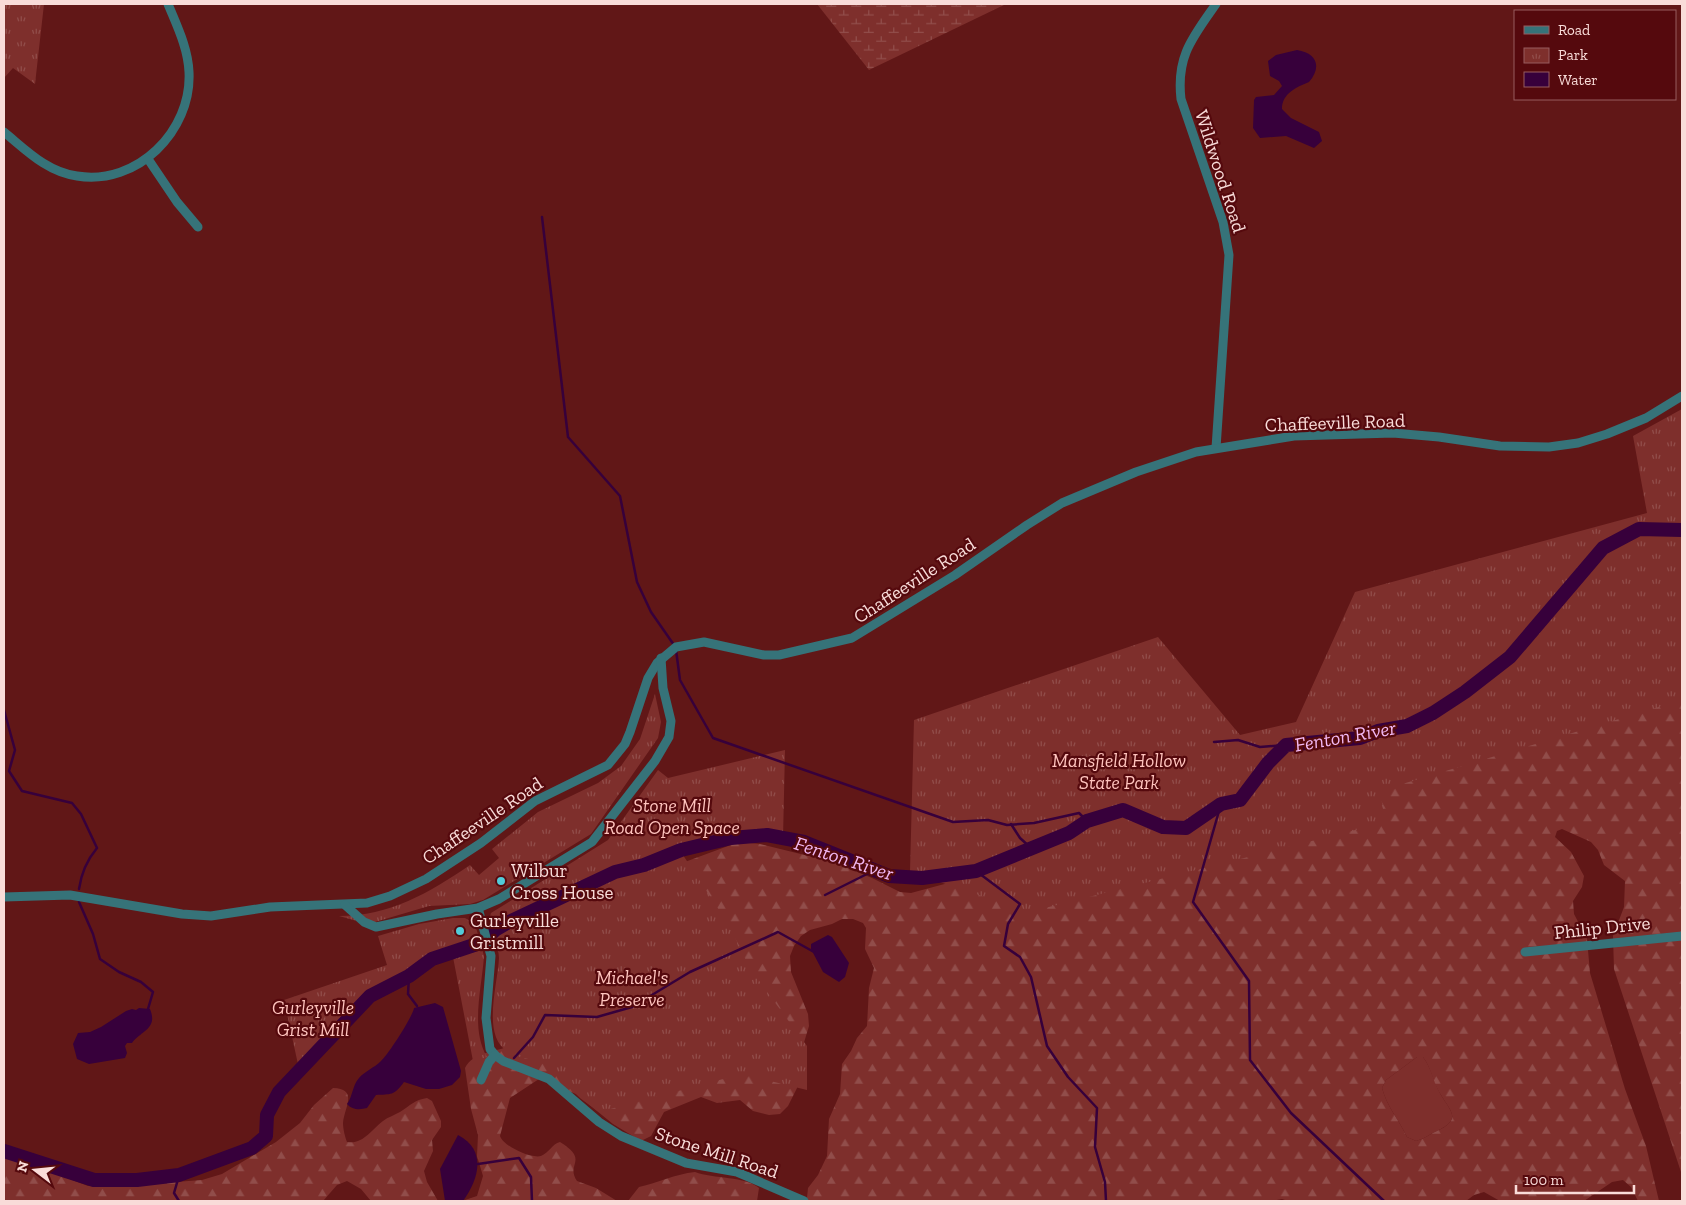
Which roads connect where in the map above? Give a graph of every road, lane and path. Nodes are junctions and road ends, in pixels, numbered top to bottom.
1 (168, 4) edge
2 (1216, 4) edge
3 (4, 132) edge
4 (148, 159) junction
5 (198, 227) dead end
6 (1682, 396) edge
7 (1216, 448) junction
8 (661, 658) junction
9 (4, 897) edge
10 (345, 905) junction
11 (478, 908) junction
12 (1682, 936) edge
13 (1525, 952) dead end
14 (495, 1055) junction
15 (481, 1080) dead end
16 (804, 1201) edge

1 - 4 street
2 - 7 street, Wildwood Road
3 - 4 street
4 - 5 street
6 - 7 street, Chaffeeville Road
7 - 8 street, Chaffeeville Road
8 - 10 street, Chaffeeville Road
8 - 11 street
9 - 10 street, Chaffeeville Road
10 - 11 street
11 - 14 street
12 - 13 street, Philip Drive
14 - 15 street
14 - 16 street, Stone Mill Road

